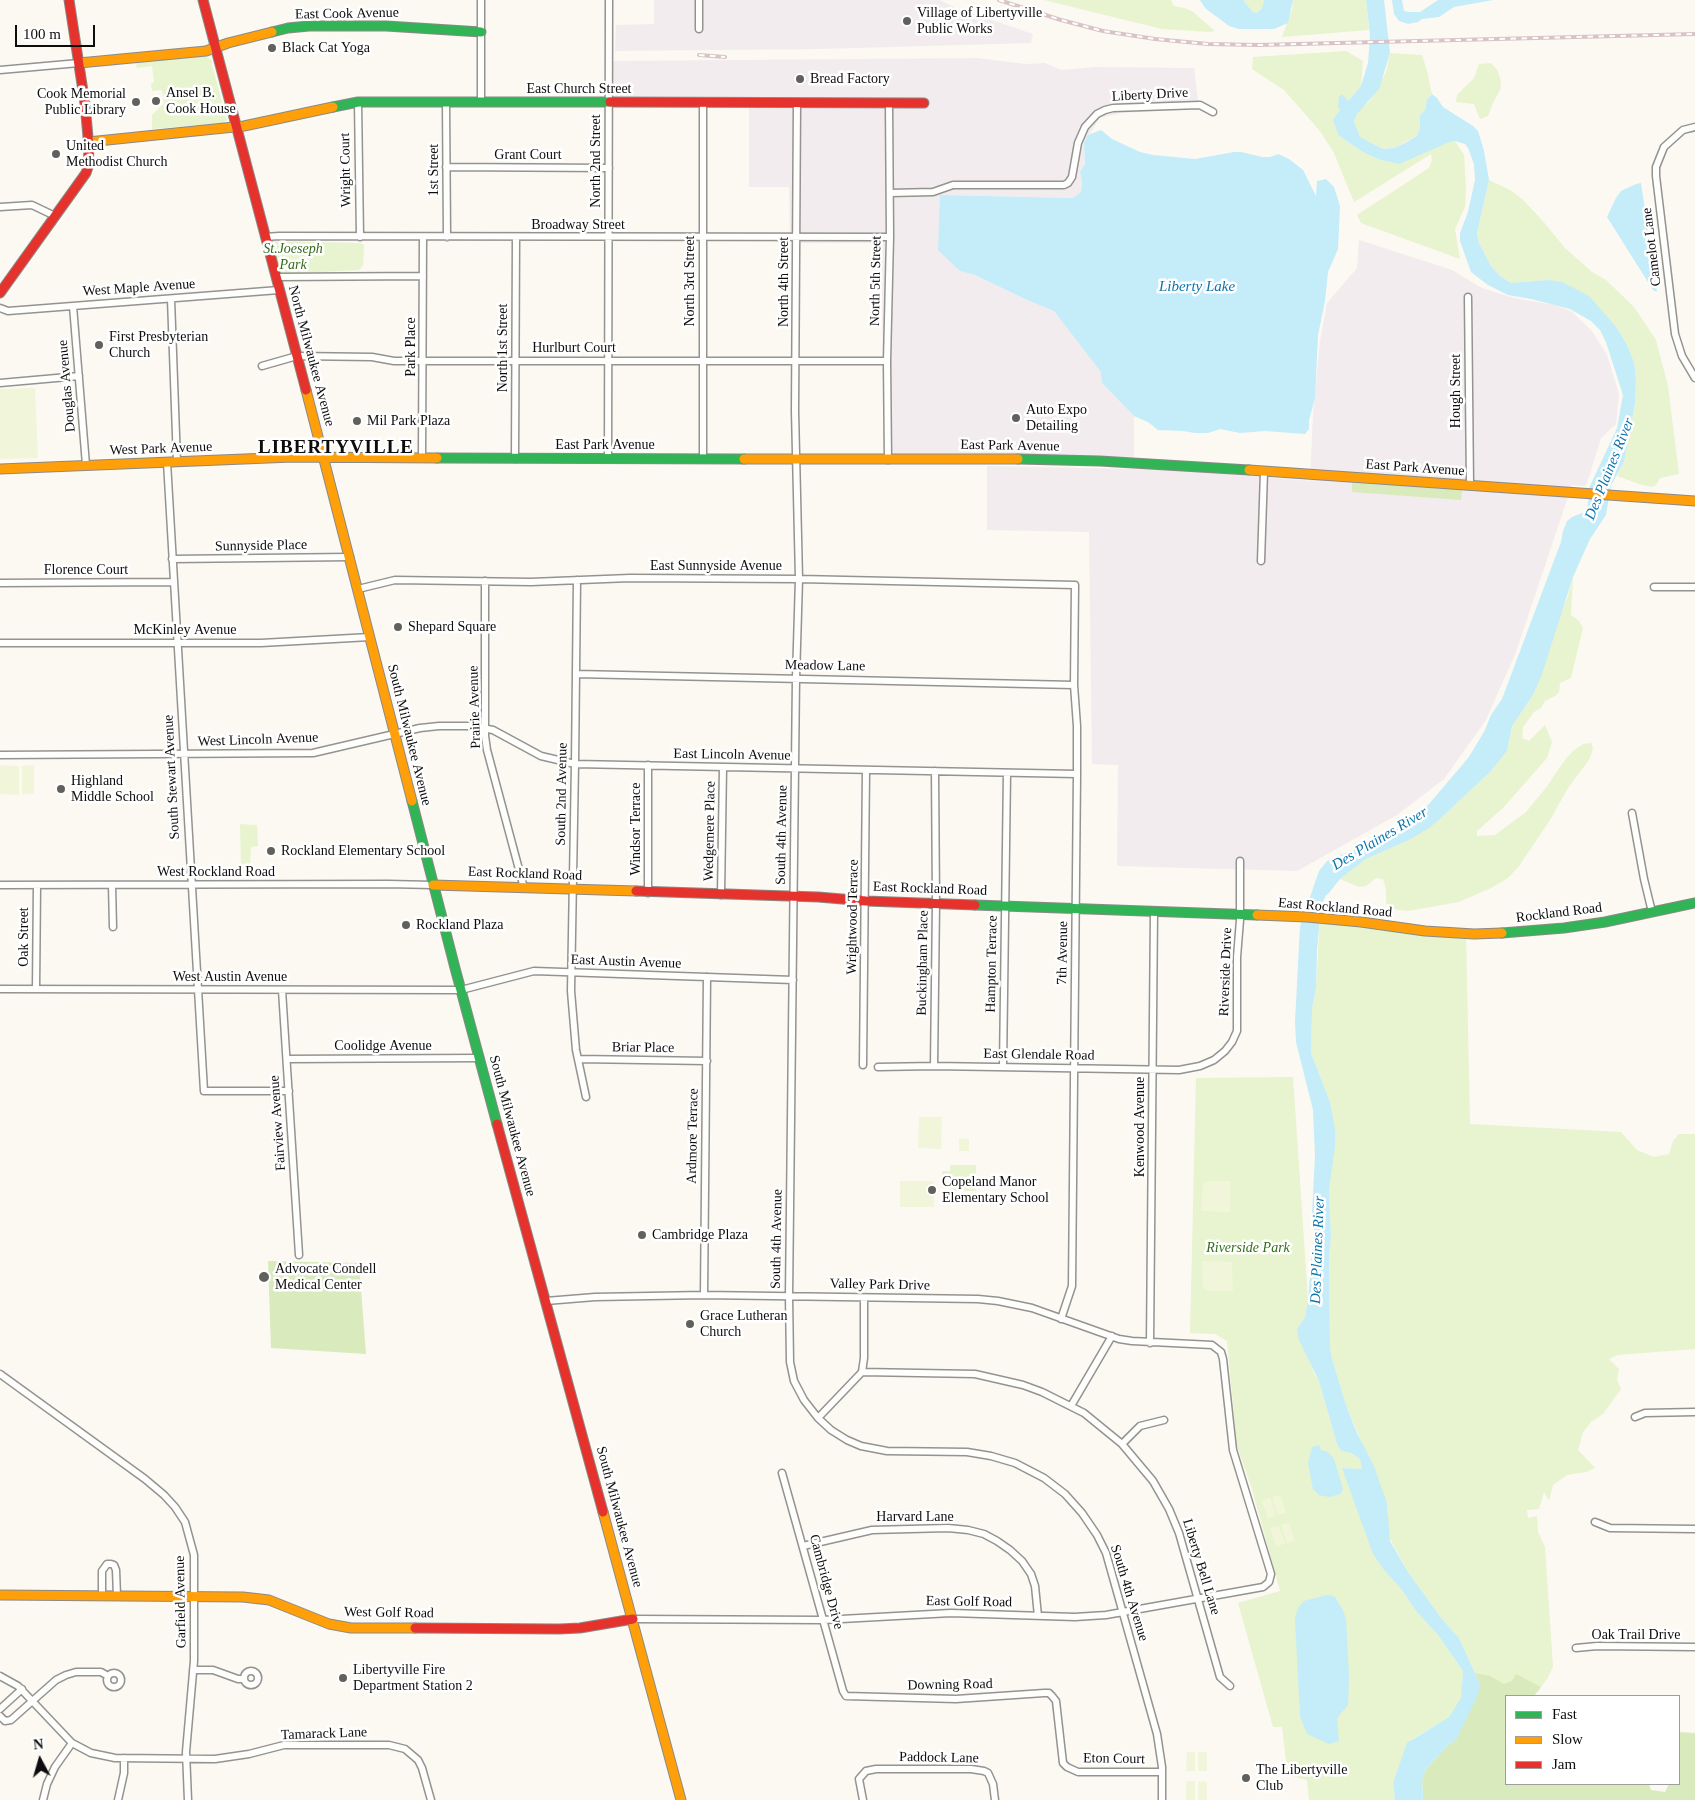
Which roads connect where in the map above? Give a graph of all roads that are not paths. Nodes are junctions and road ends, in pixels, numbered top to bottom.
1 (69, 0) edge
2 (203, 0) edge
3 (481, 0) edge
4 (609, 0) edge
5 (699, 0) edge
6 (698, 29) dead end
7 (481, 32) junction
8 (215, 48) junction
9 (79, 62) junction
10 (0, 70) edge
11 (358, 102) junction
12 (446, 102) junction
13 (481, 102) junction
14 (609, 103) junction
15 (702, 103) junction
16 (797, 103) junction
17 (889, 103) junction
18 (924, 103) dead end
19 (1213, 112) dead end
20 (236, 127) junction
21 (1695, 127) edge
22 (88, 142) junction
23 (446, 167) junction
24 (609, 168) junction
25 (890, 193) junction
26 (0, 207) edge
27 (55, 216) junction
28 (265, 237) junction
29 (360, 237) junction
30 (423, 237) junction
31 (447, 237) junction
32 (516, 237) junction
33 (609, 237) junction
34 (703, 237) junction
35 (796, 237) junction
36 (890, 237) junction
37 (423, 276) junction
38 (276, 277) junction
39 (279, 290) junction
40 (0, 293) edge
41 (1468, 297) dead end
42 (171, 299) junction
43 (73, 306) junction
44 (0, 308) edge
45 (297, 356) junction
46 (423, 360) junction
47 (515, 360) junction
48 (609, 360) junction
49 (703, 360) junction
50 (796, 360) junction
51 (887, 361) junction
52 (262, 366) dead end
53 (79, 376) junction
54 (1695, 378) edge
55 (0, 383) edge
56 (324, 457) junction
57 (422, 458) junction
58 (703, 458) junction
59 (514, 459) junction
60 (608, 460) junction
61 (797, 460) junction
62 (888, 460) junction
63 (167, 462) junction
64 (177, 462) junction
65 (86, 465) junction
66 (0, 469) edge
67 (1264, 472) junction
68 (1470, 485) junction
69 (1695, 502) edge
70 (350, 557) junction
71 (172, 560) junction
72 (1262, 561) dead end
73 (577, 580) junction
74 (799, 580) junction
75 (485, 581) junction
76 (173, 582) junction
77 (0, 583) edge
78 (1075, 585) joint
79 (1654, 587) dead end
80 (1695, 587) edge
81 (358, 589) junction
82 (370, 637) junction
83 (0, 643) edge
84 (177, 643) junction
85 (576, 674) junction
86 (796, 678) junction
87 (1074, 685) junction
88 (485, 729) junction
89 (395, 734) junction
90 (183, 754) junction
91 (0, 755) edge
92 (575, 764) junction
93 (648, 765) junction
94 (723, 767) junction
95 (795, 768) junction
96 (866, 770) junction
97 (935, 771) junction
98 (1007, 773) junction
99 (1077, 774) junction
100 (1632, 814) dead end
101 (1240, 861) dead end
102 (0, 885) edge
103 (37, 885) junction
104 (112, 885) junction
105 (191, 885) junction
106 (433, 885) junction
107 (524, 888) junction
108 (573, 890) junction
109 (648, 893) junction
110 (722, 895) junction
111 (794, 897) junction
112 (866, 901) junction
113 (936, 903) junction
114 (1695, 903) edge
115 (1005, 905) junction
116 (1076, 908) junction
117 (1154, 911) junction
118 (1652, 912) junction
119 (1239, 914) junction
120 (113, 927) dead end
121 (1425, 931) joint
122 (572, 972) junction
123 (707, 977) junction
124 (793, 980) junction
125 (0, 989) edge
126 (36, 989) junction
127 (197, 990) junction
128 (282, 990) junction
129 (461, 990) junction
130 (480, 1058) junction
131 (287, 1059) junction
132 (579, 1059) junction
133 (706, 1061) junction
134 (863, 1064) dead end
135 (934, 1066) junction
136 (1200, 1066) joint
137 (878, 1067) dead end
138 (1003, 1067) junction
139 (1074, 1068) junction
140 (1153, 1070) junction
141 (289, 1092) junction
142 (586, 1097) dead end
143 (299, 1255) dead end
144 (704, 1295) junction
145 (789, 1296) junction
146 (864, 1298) junction
147 (546, 1301) junction
148 (1061, 1319) junction
149 (1112, 1336) junction
150 (1150, 1343) junction
151 (862, 1372) junction
152 (0, 1374) edge
153 (1071, 1406) junction
154 (1695, 1412) edge
155 (1635, 1417) dead end
156 (818, 1418) junction
157 (1164, 1420) dead end
158 (1122, 1444) junction
159 (782, 1473) dead end
160 (1595, 1522) dead end
161 (1695, 1529) edge
162 (803, 1546) junction
163 (1264, 1551) joint
164 (0, 1594) edge
165 (102, 1596) junction
166 (117, 1596) junction
167 (195, 1597) junction
168 (1198, 1599) junction
169 (1123, 1612) junction
170 (1038, 1616) junction
171 (632, 1619) junction
172 (823, 1620) junction
173 (1576, 1648) dead end
174 (1695, 1648) edge
175 (193, 1670) junction
176 (0, 1676) edge
177 (108, 1676) dead end
178 (244, 1680) dead end
179 (1230, 1686) dead end
180 (22, 1689) junction
181 (845, 1698) joint
182 (33, 1700) junction
183 (0, 1709) edge
184 (0, 1716) edge
185 (72, 1743) junction
186 (124, 1758) junction
187 (186, 1759) junction
188 (1067, 1768) joint
189 (1162, 1772) junction
190 (43, 1800) edge
191 (118, 1800) edge
192 (188, 1800) edge
193 (431, 1800) edge
194 (681, 1800) edge
195 (863, 1800) edge
196 (995, 1800) edge
197 (1162, 1800) edge

1 - 9 main road
2 - 8 main road, North Milwaukee Avenue
3 - 7 street
4 - 14 street, North 2nd Street
5 - 6 street
7 - 8 main road, East Cook Avenue
7 - 13 street
8 - 9 main road, East Cook Avenue
8 - 20 main road, North Milwaukee Avenue
9 - 10 street
9 - 22 main road
11 - 12 main road, East Church Street
11 - 20 main road, East Church Street
11 - 29 street, Wright Court
12 - 13 main road, East Church Street
12 - 23 street, 1st Street
13 - 14 main road, East Church Street
14 - 15 main road, East Church Street
14 - 24 street, North 2nd Street
15 - 16 main road, East Church Street
15 - 34 street, North 3rd Street
16 - 17 main road, East Church Street
16 - 35 street, North 4th Street
17 - 18 main road, East Church Street
17 - 25 street, North 5th Street
19 - 25 street, Liberty Drive
20 - 22 main road, East Church Street
20 - 28 main road, North Milwaukee Avenue
21 - 54 street, Camelot Lane
22 - 27 main road
23 - 24 street, Grant Court
23 - 31 street, 1st Street
24 - 33 street, North 2nd Street
25 - 36 street, North 5th Street
26 - 27 street
27 - 40 main road
28 - 29 street, Broadway Street
28 - 38 main road, North Milwaukee Avenue
29 - 30 street, Broadway Street
30 - 31 street, Broadway Street
30 - 37 street, Park Place
31 - 32 street, Broadway Street
32 - 33 street, Broadway Street
32 - 47 street, North 1st Street
33 - 34 street, Broadway Street
33 - 48 street, North 2nd Street
34 - 35 street, Broadway Street
34 - 49 street, North 3rd Street
35 - 36 street, Broadway Street
35 - 50 street, North 4th Street
36 - 51 street, North 5th Street
37 - 38 street
37 - 46 street, Park Place
38 - 39 main road, North Milwaukee Avenue
39 - 42 street, West Maple Avenue
39 - 45 main road, North Milwaukee Avenue
41 - 68 street, Hough Street
42 - 43 street, West Maple Avenue
42 - 64 street
43 - 44 street, West Maple Avenue
43 - 53 street, Douglas Avenue
45 - 46 street, Hurlburt Court
45 - 52 street, Hurlburt Court
45 - 56 main road, North Milwaukee Avenue
46 - 47 street, Hurlburt Court
46 - 57 street, Park Place
47 - 48 street, Hurlburt Court
47 - 59 street, North 1st Street
48 - 49 street, Hurlburt Court
48 - 60 street, North 2nd Street
49 - 50 street, Hurlburt Court
49 - 58 street, North 3rd Street
50 - 51 street, Hurlburt Court
50 - 61 street, North 4th Street
51 - 62 street, North 5th Street
53 - 55 street
53 - 65 street, Douglas Avenue
56 - 57 main road, East Park Avenue
56 - 64 main road, West Park Avenue
56 - 70 main road, South Milwaukee Avenue
57 - 59 main road, East Park Avenue
58 - 60 main road, East Park Avenue
58 - 61 main road, East Park Avenue
59 - 60 main road, East Park Avenue
61 - 62 main road, East Park Avenue
61 - 74 street, South 4th Avenue
62 - 67 main road, East Park Avenue
63 - 64 main road, West Park Avenue
63 - 65 main road, West Park Avenue
63 - 71 street, South Stewart Avenue
65 - 66 main road, West Park Avenue
67 - 68 main road, East Park Avenue
67 - 72 street
68 - 69 main road, East Park Avenue
70 - 71 street, Sunnyside Place
70 - 81 main road, South Milwaukee Avenue
71 - 76 street, South Stewart Avenue
73 - 74 street, East Sunnyside Avenue
73 - 75 street, East Sunnyside Avenue
73 - 85 street, South 2nd Avenue
74 - 78 street, East Sunnyside Avenue
74 - 86 street, South 4th Avenue
75 - 81 street, East Sunnyside Avenue
75 - 88 street, Prairie Avenue
76 - 77 street, Florence Court
76 - 84 street, South Stewart Avenue
78 - 87 street, 7th Avenue
79 - 80 street
81 - 82 main road, South Milwaukee Avenue
82 - 84 street, McKinley Avenue
82 - 89 main road, South Milwaukee Avenue
83 - 84 street, McKinley Avenue
84 - 90 street, South Stewart Avenue
85 - 86 street, Meadow Lane
85 - 92 street, South 2nd Avenue
86 - 87 street, Meadow Lane
86 - 95 street, South 4th Avenue
87 - 99 street, 7th Avenue
88 - 89 street, East Lincoln Avenue
88 - 92 street, East Lincoln Avenue
88 - 107 street, Prairie Avenue
89 - 90 street, West Lincoln Avenue
89 - 106 main road, South Milwaukee Avenue
90 - 91 street, West Lincoln Avenue
90 - 105 street, South Stewart Avenue
92 - 93 street, East Lincoln Avenue
92 - 108 street, South 2nd Avenue
93 - 94 street, East Lincoln Avenue
93 - 109 street, Windsor Terrace
94 - 95 street, East Lincoln Avenue
94 - 110 street, Wedgemere Place
95 - 96 street, East Lincoln Avenue
95 - 111 street, South 4th Avenue
96 - 97 street, East Lincoln Avenue
96 - 112 street, Wrightwood Terrace
97 - 98 street, East Lincoln Avenue
97 - 113 street, Buckingham Place
98 - 99 street, East Lincoln Avenue
98 - 115 street, Hampton Terrace
99 - 116 street, 7th Avenue
100 - 118 street
101 - 119 street, Riverside Drive
102 - 103 street, West Rockland Road
103 - 104 street, West Rockland Road
103 - 126 street, Oak Street
104 - 105 street, West Rockland Road
104 - 120 street
105 - 106 street, West Rockland Road
105 - 127 street, South Stewart Avenue
106 - 107 main road, East Rockland Road
106 - 129 main road, South Milwaukee Avenue
107 - 108 main road, East Rockland Road
108 - 109 main road, East Rockland Road
108 - 122 street, South 2nd Avenue
109 - 110 main road, East Rockland Road
110 - 111 main road, East Rockland Road
111 - 112 main road, East Rockland Road
111 - 124 street, South 4th Avenue
112 - 113 main road, East Rockland Road
112 - 134 street, Wrightwood Terrace
113 - 115 main road, East Rockland Road
113 - 135 street, Buckingham Place
114 - 118 main road, Rockland Road
115 - 116 main road, East Rockland Road
115 - 138 street, Hampton Terrace
116 - 117 main road, East Rockland Road
116 - 139 street, 7th Avenue
117 - 119 main road, East Rockland Road
117 - 140 street, Kenwood Avenue
118 - 121 main road, Rockland Road
119 - 121 main road, East Rockland Road
119 - 136 street, Riverside Drive
122 - 123 street, East Austin Avenue
122 - 129 street, East Austin Avenue
122 - 132 street, South 2nd Avenue
123 - 124 street, East Austin Avenue
123 - 133 street, Ardmore Terrace
124 - 145 street, South 4th Avenue
125 - 126 street, West Austin Avenue
126 - 127 street, West Austin Avenue
127 - 128 street, West Austin Avenue
127 - 141 street, South Stewart Avenue
128 - 129 street, West Austin Avenue
128 - 131 street, Fairview Avenue
129 - 130 main road, South Milwaukee Avenue
130 - 131 street, Coolidge Avenue
130 - 147 main road, South Milwaukee Avenue
131 - 141 street, Fairview Avenue
132 - 133 street, Briar Place
132 - 142 street, South 2nd Avenue
133 - 144 street, Ardmore Terrace
135 - 137 street, East Glendale Road
135 - 138 street, East Glendale Road
136 - 140 street, East Glendale Road
138 - 139 street, East Glendale Road
139 - 140 street, East Glendale Road
139 - 148 street, 7th Avenue
140 - 150 street, Kenwood Avenue
141 - 143 street, Fairview Avenue
144 - 145 street, Valley Park Drive
144 - 147 street, Valley Park Drive
145 - 146 street, Valley Park Drive
145 - 156 street, South 4th Avenue
146 - 148 street, Valley Park Drive
146 - 151 street
147 - 171 main road, South Milwaukee Avenue
148 - 149 street, Valley Park Drive
149 - 150 street, Valley Park Drive
149 - 153 street
150 - 163 street, Valley Park Drive
151 - 153 street, Liberty Bell Lane
151 - 156 street
152 - 167 street, Garfield Avenue
153 - 158 street, Liberty Bell Lane
154 - 155 street
156 - 169 street, South 4th Avenue
157 - 158 street
158 - 168 street, Liberty Bell Lane
159 - 162 street, Cambridge Drive
160 - 161 street
162 - 170 street, Harvard Lane
162 - 172 street, Cambridge Drive
163 - 168 street, East Golf Road
164 - 165 main road, West Golf Road
165 - 166 main road, West Golf Road
165 - 166 street
166 - 167 main road, West Golf Road
167 - 171 main road, West Golf Road
167 - 175 street, Garfield Avenue
168 - 169 street, East Golf Road
168 - 179 street, Liberty Bell Lane
169 - 170 street, East Golf Road
169 - 189 street, South 4th Avenue
170 - 172 street, East Golf Road
171 - 172 street, East Golf Road
171 - 194 main road, South Milwaukee Avenue
172 - 181 street, Cambridge Drive
173 - 174 street, Oak Trail Drive
175 - 178 street
175 - 187 street, Garfield Avenue
176 - 180 street
177 - 182 street
180 - 182 street
180 - 183 street
181 - 188 street, Downing Road
182 - 184 street
182 - 185 street
185 - 186 street, Tamarack Lane
185 - 190 street
186 - 187 street, Tamarack Lane
186 - 191 street
187 - 192 street, Garfield Avenue
187 - 193 street, Tamarack Lane
188 - 189 street, Eton Court
189 - 197 street, South 4th Avenue
195 - 196 street, Paddock Lane

